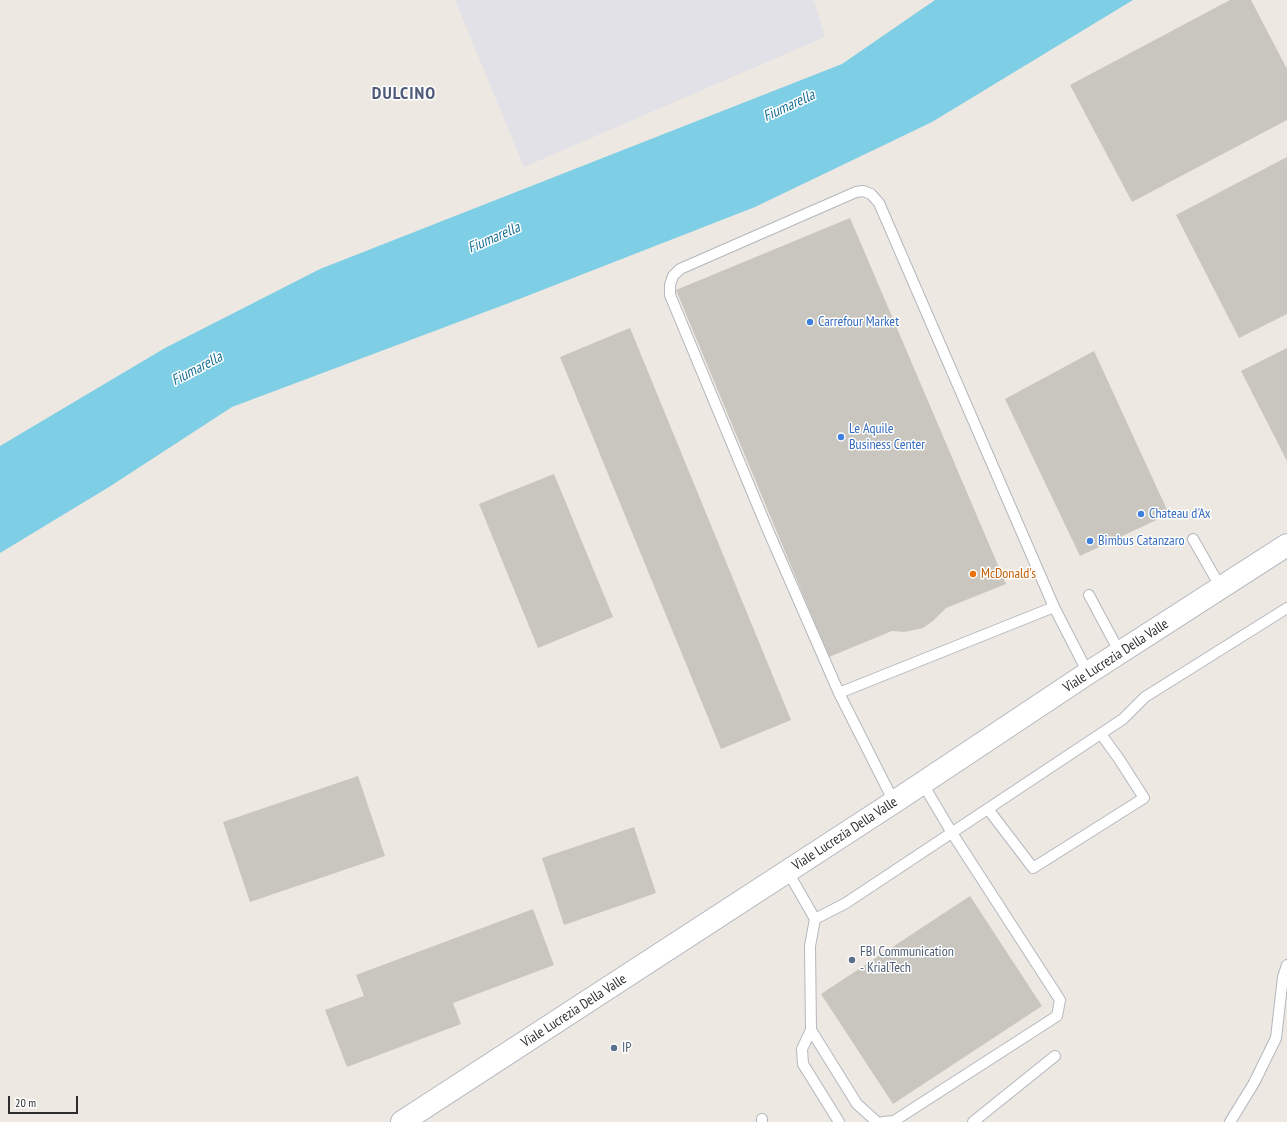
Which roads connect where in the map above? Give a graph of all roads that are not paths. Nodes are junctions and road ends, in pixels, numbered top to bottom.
1 (1193, 538) dead end
2 (1287, 545) edge
3 (1221, 588) junction
4 (1089, 595) dead end
5 (1054, 608) junction
6 (1287, 608) edge
7 (1120, 653) junction
8 (1088, 673) junction
9 (839, 693) junction
10 (1101, 734) junction
11 (923, 784) junction
12 (894, 802) junction
13 (988, 809) junction
14 (952, 833) junction
15 (788, 872) junction
16 (815, 919) junction
17 (1287, 965) edge
18 (811, 1030) junction
19 (1055, 1056) dead end
20 (402, 1122) edge
21 (839, 1122) edge
22 (877, 1122) edge
23 (883, 1122) edge
24 (973, 1122) edge
25 (1230, 1122) edge

1 - 3 lane
2 - 3 main road, Viale Lucrezia Della Valle
3 - 7 main road, Viale Lucrezia Della Valle
4 - 7 lane
5 - 8 lane
5 - 9 lane
5 - 9 lane
6 - 10 lane
7 - 8 main road, Viale Lucrezia Della Valle
8 - 11 main road, Viale Lucrezia Della Valle
9 - 12 lane
10 - 13 lane
10 - 13 lane
11 - 12 main road, Viale Lucrezia Della Valle
11 - 14 lane
12 - 15 main road, Viale Lucrezia Della Valle
13 - 14 lane
14 - 16 lane
14 - 23 lane
15 - 16 lane
15 - 20 main road, Viale Lucrezia Della Valle
16 - 18 lane
17 - 25 lane
18 - 21 lane
18 - 22 lane
19 - 24 lane

